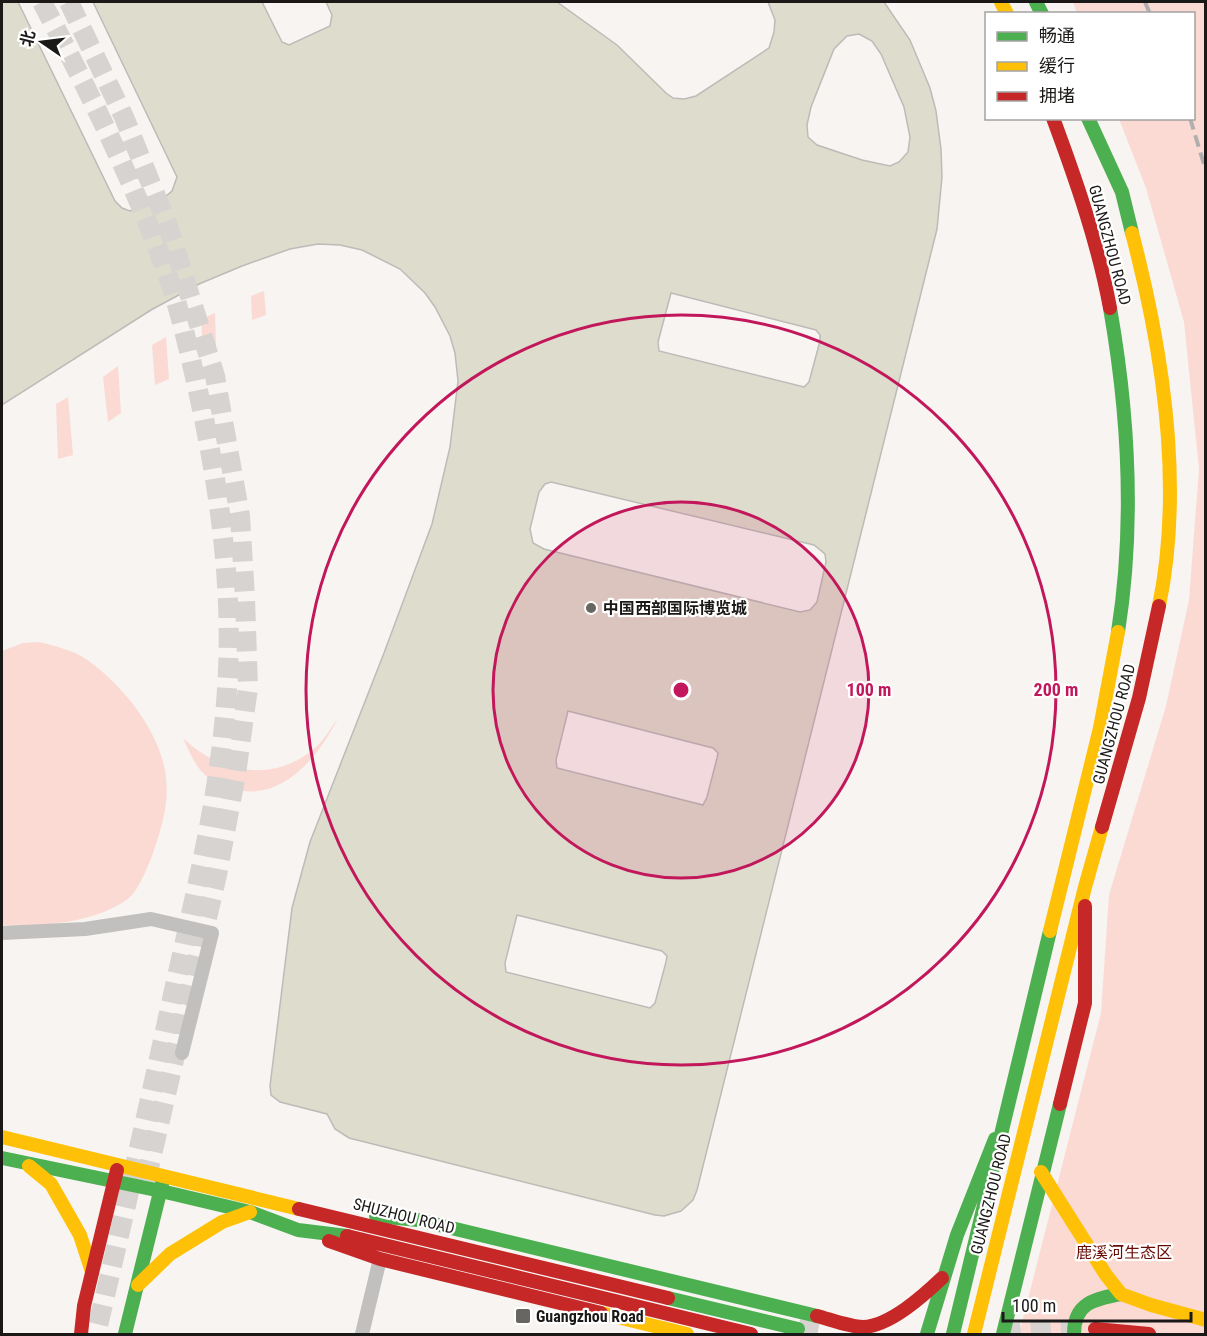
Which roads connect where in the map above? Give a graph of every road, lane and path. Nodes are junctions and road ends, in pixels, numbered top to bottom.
1 (1054, 120) edge
2 (1089, 120) edge
3 (1084, 887) junction
4 (2, 933) edge
5 (182, 1053) dead end
6 (1007, 1112) junction
7 (2, 1137) edge
8 (2, 1158) edge
9 (27, 1164) junction
10 (118, 1164) junction
11 (1041, 1172) junction
12 (164, 1175) junction
13 (113, 1182) junction
14 (160, 1191) junction
15 (299, 1208) junction
16 (250, 1212) junction
17 (298, 1230) junction
18 (380, 1259) junction
19 (92, 1273) junction
20 (942, 1278) junction
21 (138, 1285) junction
22 (1121, 1294) junction
23 (84, 1306) junction
24 (1206, 1320) edge
25 (798, 1329) dead end
26 (1095, 1329) dead end
27 (127, 1330) edge
28 (75, 1335) edge
29 (81, 1335) edge
30 (362, 1335) edge
31 (687, 1335) edge
32 (751, 1335) edge
33 (927, 1335) edge
34 (953, 1335) edge
35 (974, 1335) edge
36 (1002, 1335) edge
37 (1074, 1335) edge
38 (1149, 1335) edge

1 - 6 main road, GUANGZHOU ROAD
2 - 3 main road, GUANGZHOU ROAD
3 - 11 main road
3 - 35 main road, GUANGZHOU ROAD
4 - 5 street
6 - 20 main road
6 - 34 main road, GUANGZHOU ROAD
7 - 10 main road, SHUZHOU ROAD
8 - 9 main road, SHUZHOU ROAD
9 - 13 main road, SHUZHOU ROAD
9 - 19 main road
10 - 12 main road, SHUZHOU ROAD
10 - 13 main road
11 - 22 main road
11 - 36 main road
12 - 14 main road
12 - 15 main road, SHUZHOU ROAD
13 - 14 main road, SHUZHOU ROAD
13 - 19 main road
14 - 16 main road, SHUZHOU ROAD
14 - 21 main road
15 - 20 main road
15 - 25 main road, SHUZHOU ROAD
16 - 17 main road, SHUZHOU ROAD
16 - 21 main road
17 - 18 main road
17 - 32 main road, SHUZHOU ROAD
18 - 30 street
18 - 31 main road
19 - 23 main road
20 - 33 main road
21 - 27 main road
22 - 24 main road
22 - 37 main road
23 - 28 main road
23 - 29 main road
26 - 38 main road

